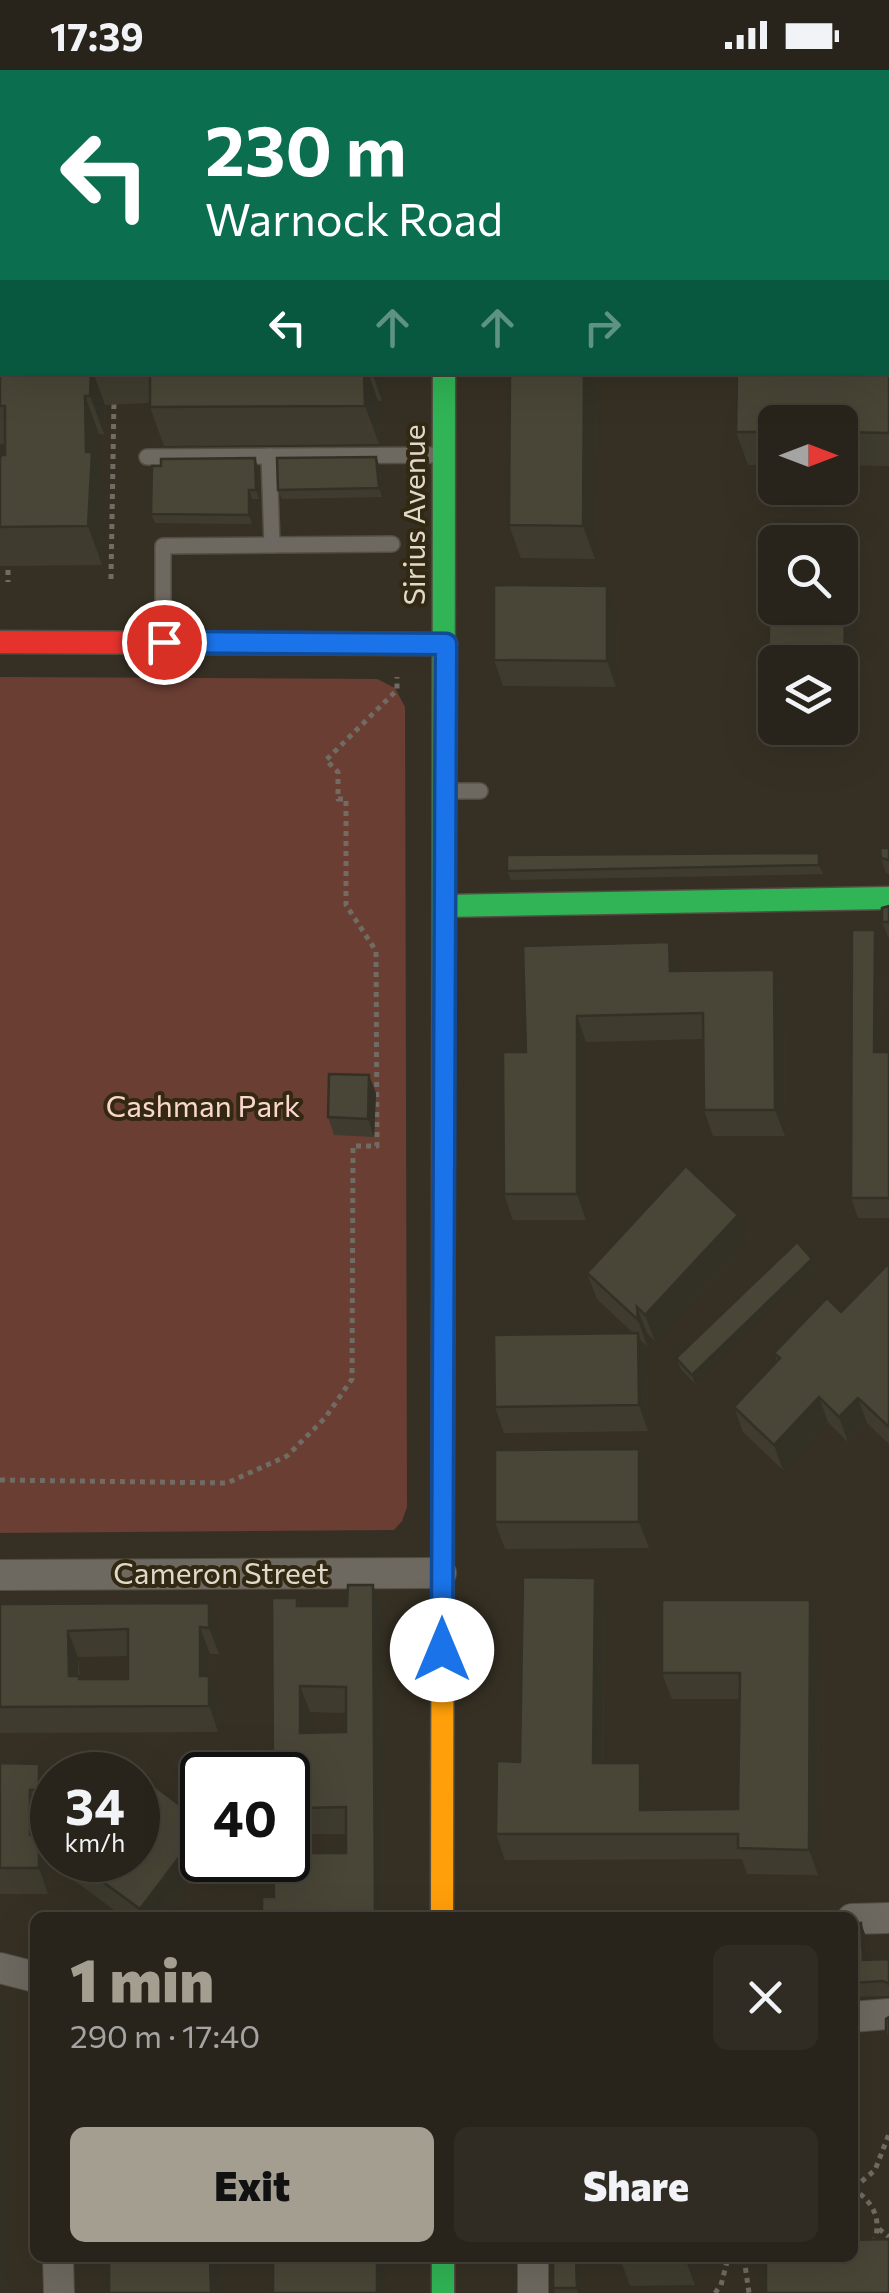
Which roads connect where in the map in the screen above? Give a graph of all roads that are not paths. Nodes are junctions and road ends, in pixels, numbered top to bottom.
1 (444, 375) edge
2 (445, 455) junction
3 (269, 456) junction
4 (147, 457) dead end
5 (392, 544) dead end
6 (272, 545) junction
7 (0, 642) edge
8 (164, 642) junction
9 (446, 644) junction
10 (445, 791) junction
11 (480, 791) dead end
12 (889, 898) edge
13 (444, 906) junction
14 (441, 1573) junction
15 (0, 1575) edge
16 (442, 1912) edge
17 (889, 1918) edge
18 (858, 1919) edge
19 (0, 1968) edge
20 (30, 1976) edge
21 (889, 2014) edge
22 (858, 2016) edge
23 (58, 2262) edge
24 (442, 2262) edge
25 (533, 2262) edge
26 (59, 2293) edge
27 (443, 2293) edge
28 (533, 2293) edge

1 - 2 street, Sirius Avenue
2 - 3 lane
2 - 9 street, Sirius Avenue
3 - 4 lane
3 - 6 lane
5 - 6 lane
6 - 8 lane
7 - 8 street
8 - 9 street
9 - 10 street, Sirius Avenue
10 - 11 lane
10 - 13 street, Sirius Avenue
12 - 13 street
13 - 14 street, Sirius Avenue
14 - 15 street, Cameron Street
14 - 16 street, Sirius Avenue
17 - 18 street
19 - 20 street
21 - 22 street
23 - 26 street
24 - 27 street
25 - 28 street

